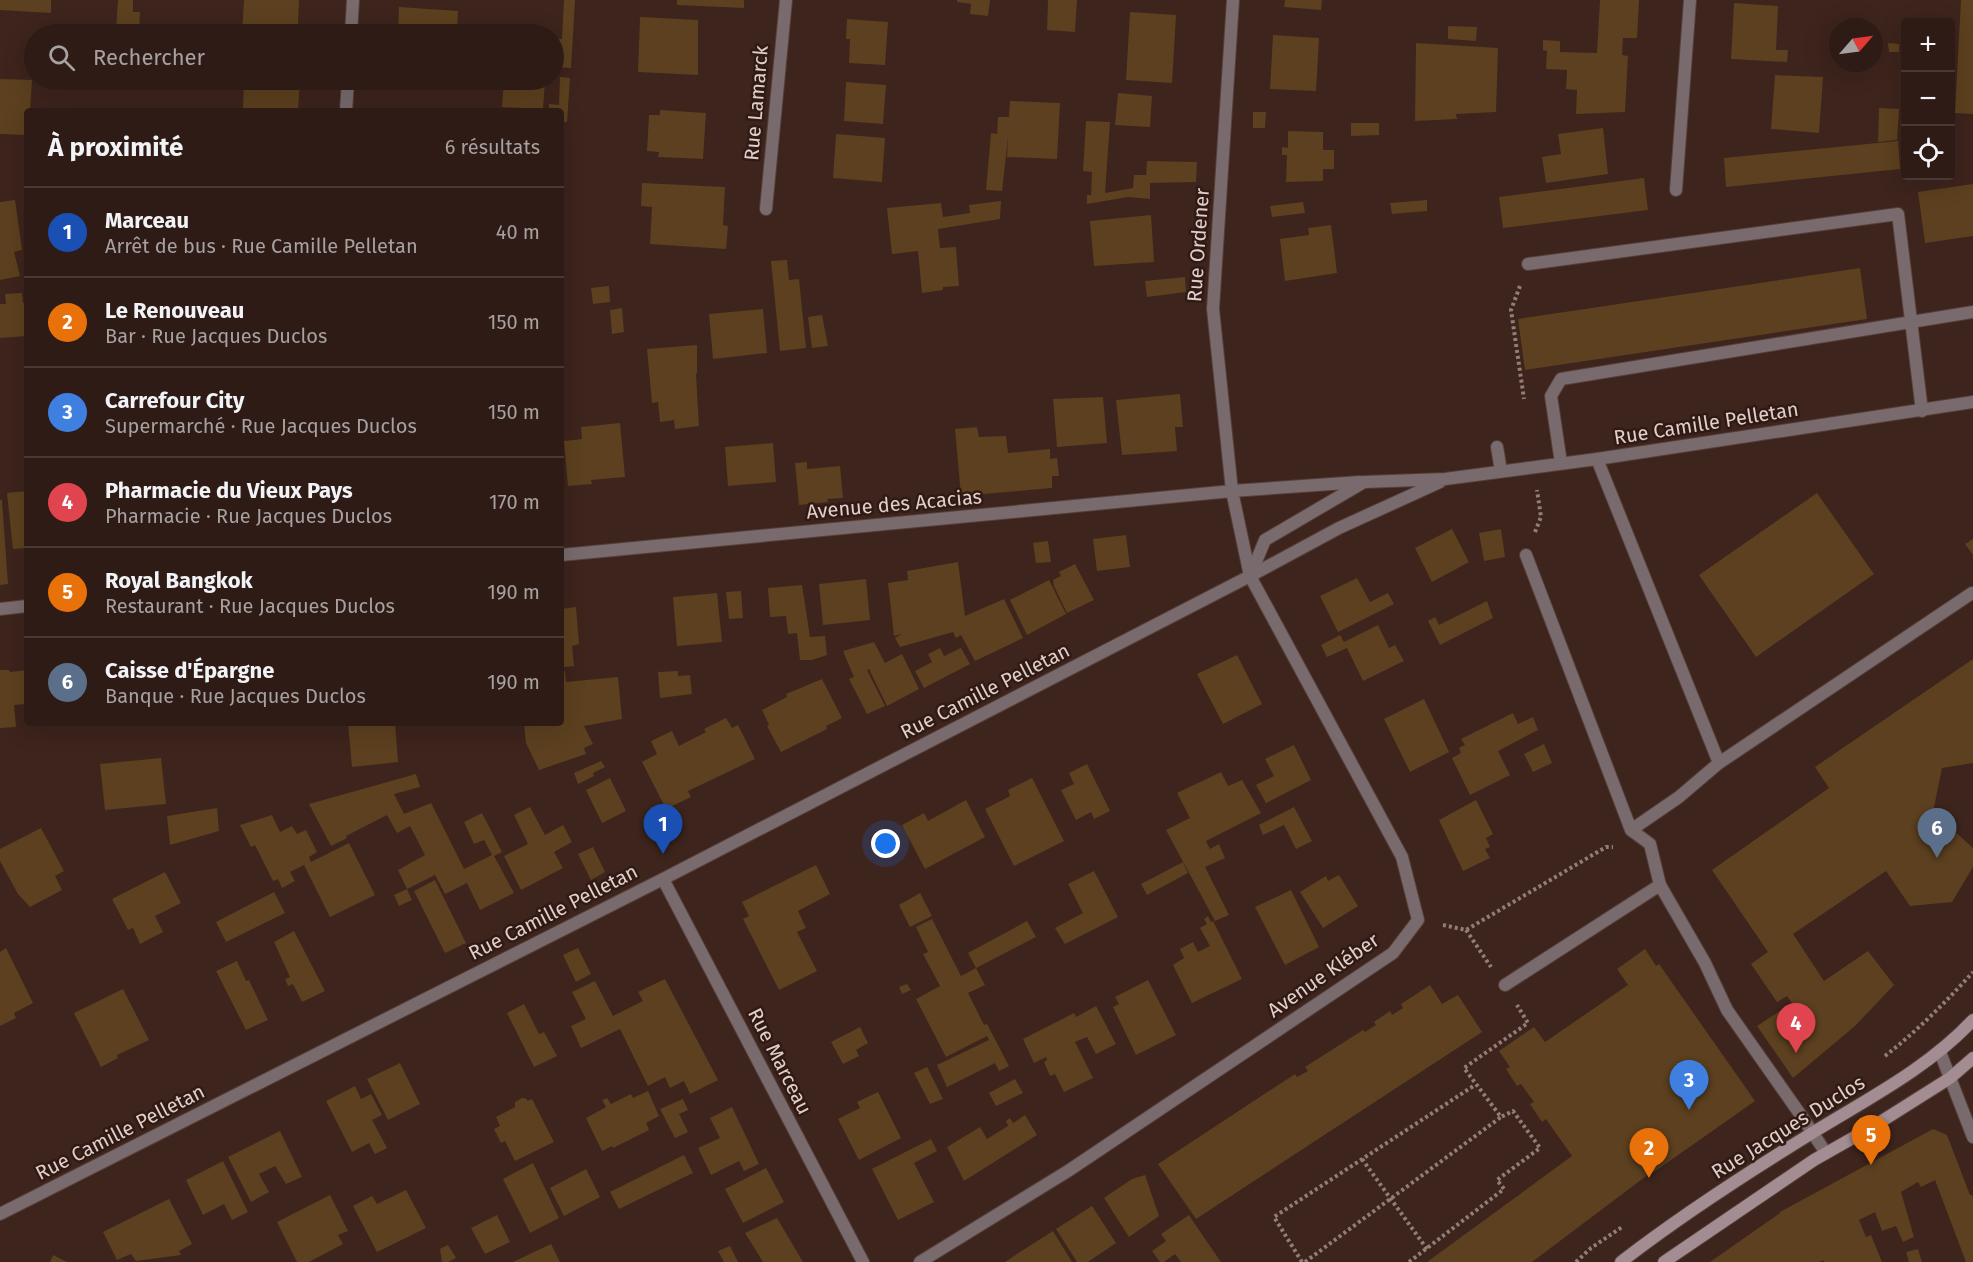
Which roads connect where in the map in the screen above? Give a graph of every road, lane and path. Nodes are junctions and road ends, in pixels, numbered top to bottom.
1 (353, 0) edge
2 (786, 0) edge
3 (1233, 0) edge
4 (1690, 0) edge
5 (352, 24) edge
6 (347, 90) edge
7 (346, 108) edge
8 (1676, 190) dead end
9 (766, 209) dead end
10 (1527, 264) joint
11 (1973, 312) edge
12 (1911, 322) junction
13 (1524, 401) dead end
14 (1973, 402) edge
15 (1922, 411) junction
16 (1497, 447) dead end
17 (1597, 459) junction
18 (1561, 463) junction
19 (1533, 466) junction
20 (1501, 471) junction
21 (1445, 479) junction
22 (1364, 482) junction
23 (1232, 491) junction
24 (564, 555) edge
25 (1526, 555) joint
26 (1250, 576) junction
27 (1972, 593) edge
28 (24, 606) edge
29 (0, 609) edge
30 (1719, 763) junction
31 (1631, 830) junction
32 (1650, 844) junction
33 (663, 879) junction
34 (1659, 885) junction
35 (1418, 920) junction
36 (1466, 930) junction
37 (1505, 986) junction
38 (1973, 1020) edge
39 (1940, 1052) junction
40 (1973, 1058) edge
41 (1950, 1078) junction
42 (1475, 1085) junction
43 (1501, 1118) junction
44 (1813, 1132) junction
45 (1973, 1137) edge
46 (1826, 1154) junction
47 (1362, 1159) junction
48 (1390, 1199) junction
49 (0, 1215) edge
50 (1426, 1249) junction
51 (863, 1262) edge
52 (920, 1262) edge
53 (1304, 1262) edge
54 (1409, 1262) edge
55 (1621, 1262) edge
56 (1664, 1262) edge

1 - 5 street
2 - 9 street, Rue Lamarck
3 - 23 street, Rue Ordener
4 - 8 street
6 - 7 street
10 - 12 street
10 - 13 path
11 - 12 street
12 - 15 street
12 - 18 street
14 - 15 street, Rue Camille Pelletan
15 - 17 street, Rue Camille Pelletan
16 - 20 street
17 - 18 street, Rue Camille Pelletan
17 - 30 street
18 - 19 street, Rue Camille Pelletan
19 - 20 street, Rue Camille Pelletan
19 - 25 path
20 - 21 street, Rue Camille Pelletan
21 - 22 street, Rue Camille Pelletan
21 - 26 street, Rue Camille Pelletan
22 - 23 street, Rue Camille Pelletan
22 - 26 street, Rue Camille Pelletan
23 - 24 street, Avenue des Acacias
23 - 26 street, Rue Ordener
25 - 31 street
26 - 33 street, Rue Camille Pelletan
26 - 35 street
27 - 30 street
28 - 29 street
30 - 31 street
31 - 32 street
32 - 34 street
32 - 36 path
33 - 49 street, Rue Camille Pelletan
33 - 51 street, Rue Marceau
34 - 37 street
34 - 44 street
35 - 36 path
35 - 52 street, Avenue Kléber
36 - 37 path
37 - 42 path
38 - 39 main road, Rue Jacques Duclos
39 - 41 street
39 - 44 main road, Rue Jacques Duclos
40 - 41 main road
41 - 45 street
41 - 46 main road
42 - 43 path
42 - 47 path
43 - 48 path
43 - 50 path
44 - 46 street
44 - 55 main road, Rue Jacques Duclos
46 - 56 main road
47 - 48 path
47 - 53 path
48 - 50 path
48 - 53 path
50 - 54 path

